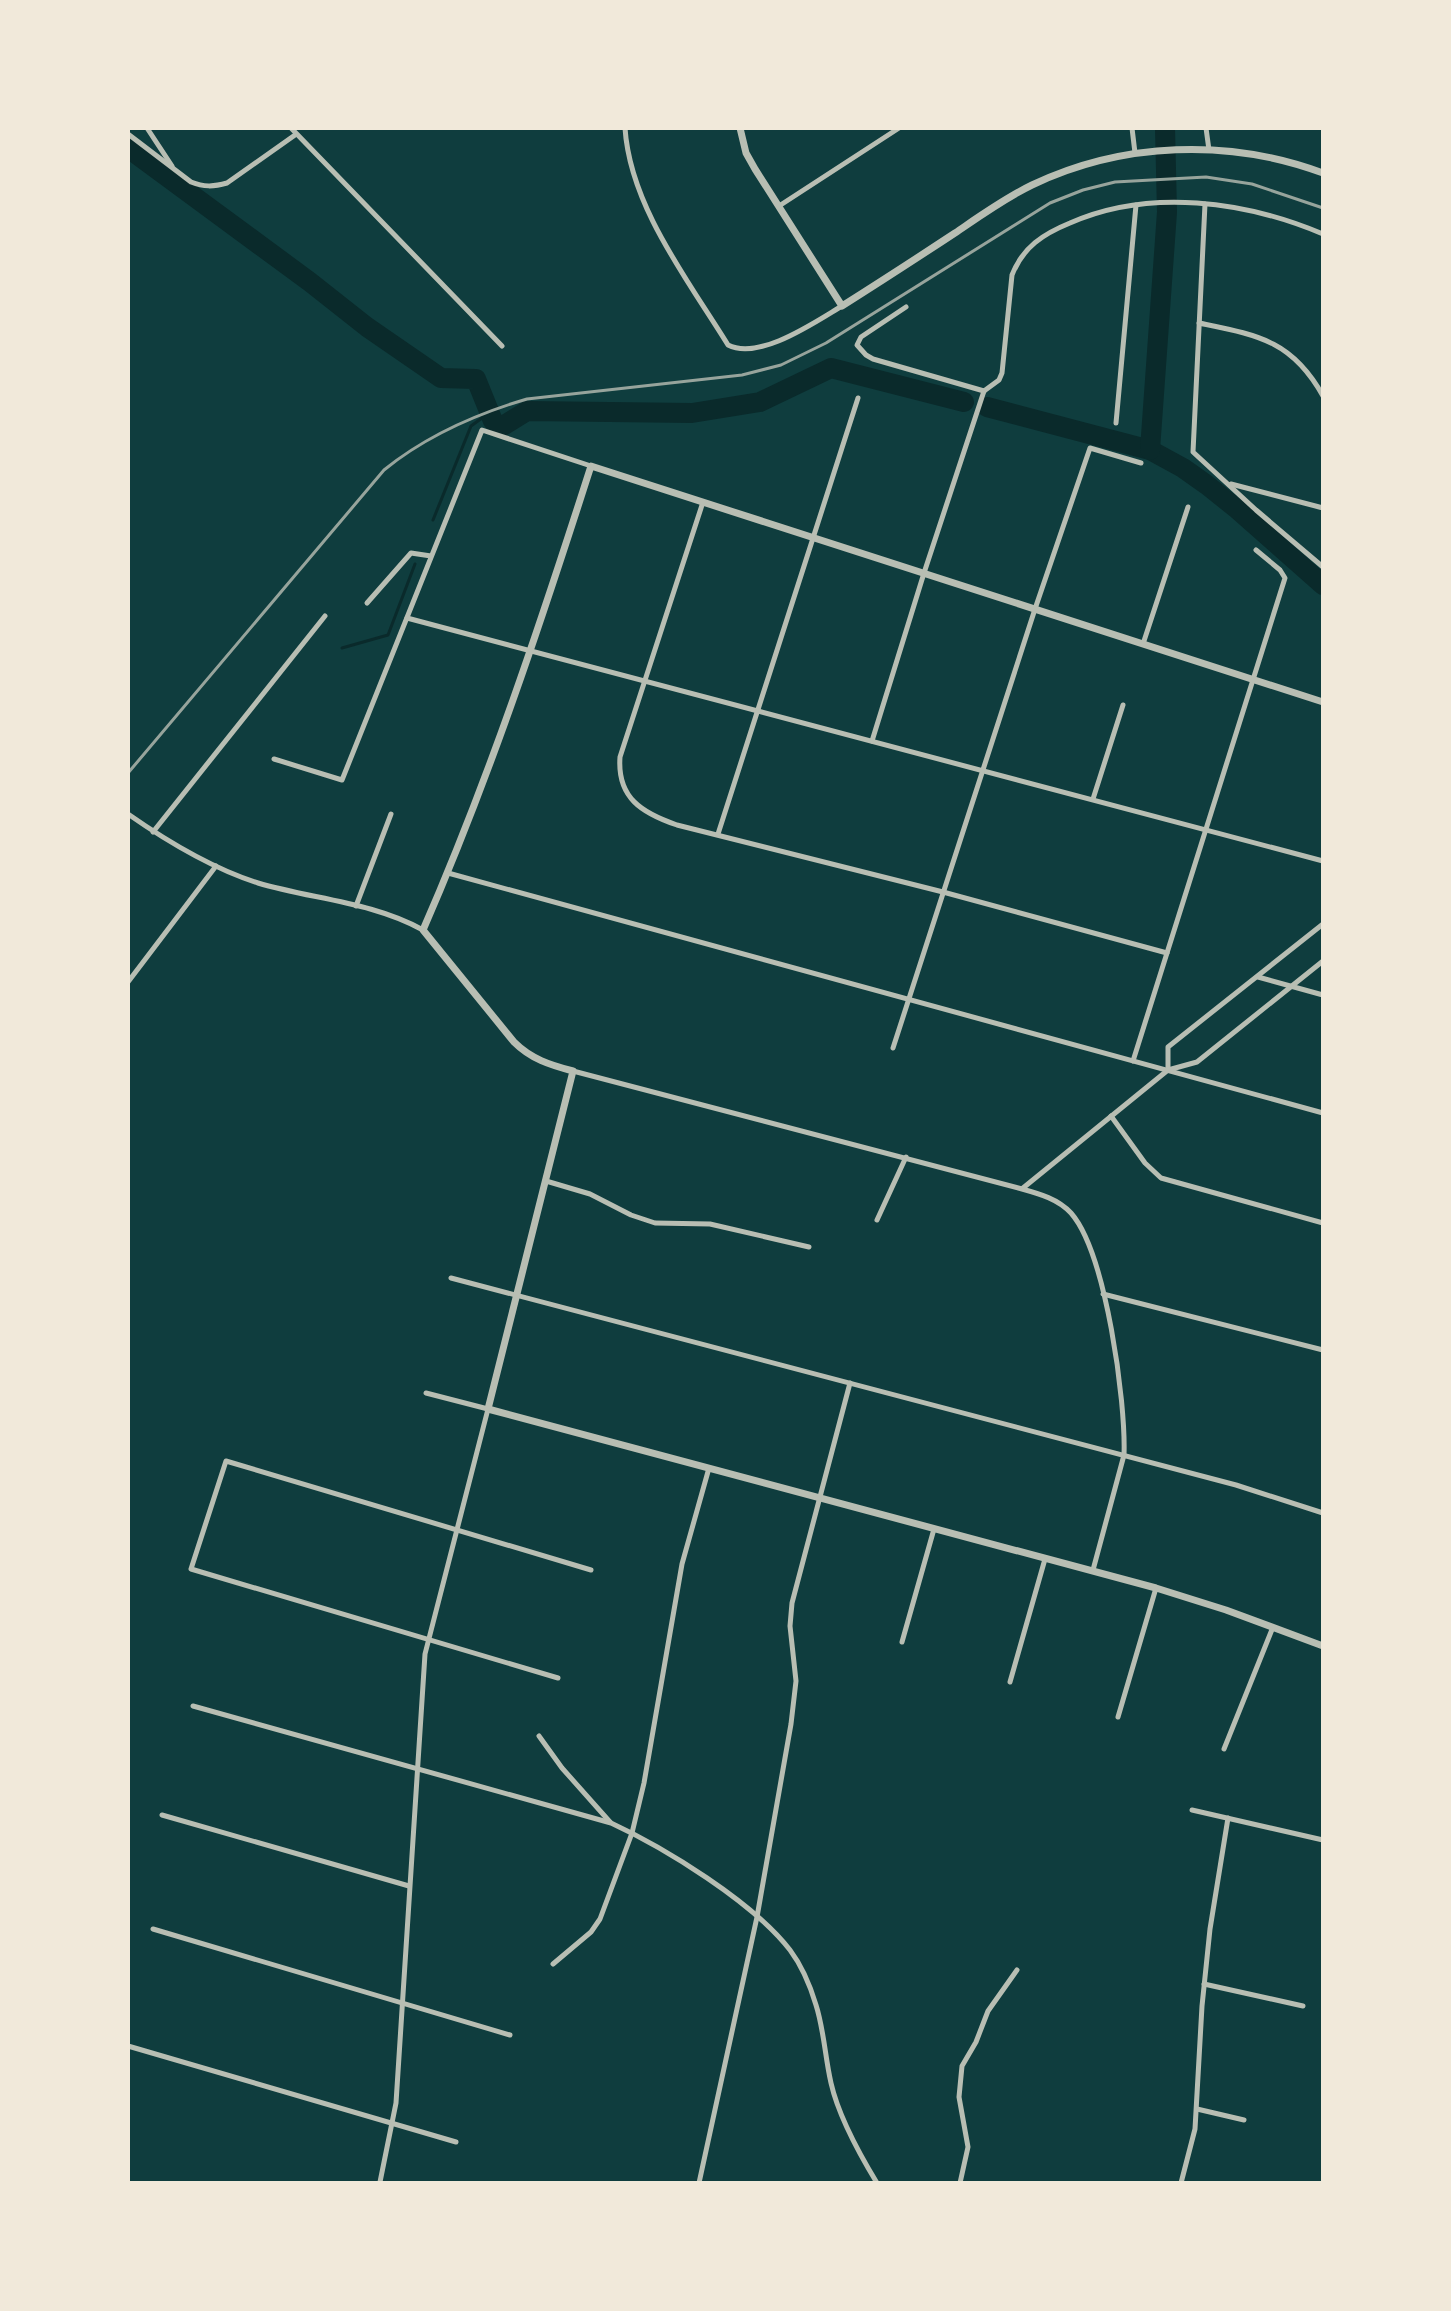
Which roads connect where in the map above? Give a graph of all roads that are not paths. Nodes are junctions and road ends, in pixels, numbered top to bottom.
1 (147, 128) edge
2 (291, 128) edge
3 (625, 128) edge
4 (740, 128) edge
5 (899, 128) edge
6 (1132, 128) edge
7 (1206, 128) edge
8 (128, 134) edge
9 (295, 135) junction
10 (1209, 150) junction
11 (1135, 153) junction
12 (175, 170) junction
13 (1323, 173) edge
14 (1205, 204) junction
15 (1136, 205) junction
16 (779, 206) junction
17 (1323, 234) edge
18 (842, 306) junction
19 (906, 307) dead end
20 (1199, 323) junction
21 (502, 346) dead end
22 (984, 391) junction
23 (1323, 396) edge
24 (858, 398) dead end
25 (1116, 423) dead end
26 (1141, 463) dead end
27 (591, 466) junction
28 (1229, 484) junction
29 (703, 502) junction
30 (1188, 507) dead end
31 (1323, 508) edge
32 (814, 537) junction
33 (1256, 550) dead end
34 (431, 556) junction
35 (1323, 567) edge
36 (924, 573) junction
37 (367, 603) dead end
38 (1035, 609) junction
39 (325, 616) dead end
40 (407, 618) junction
41 (1143, 644) junction
42 (531, 651) junction
43 (1253, 679) junction
44 (645, 681) junction
45 (1323, 702) edge
46 (1123, 705) dead end
47 (758, 711) junction
48 (872, 741) junction
49 (274, 759) dead end
50 (982, 770) junction
51 (1093, 799) junction
52 (128, 814) edge
53 (391, 814) dead end
54 (1206, 829) junction
55 (153, 832) junction
56 (718, 834) junction
57 (1323, 861) edge
58 (216, 866) junction
59 (448, 873) junction
60 (943, 892) junction
61 (356, 906) junction
62 (1323, 924) edge
63 (423, 930) junction
64 (1167, 953) junction
65 (1323, 961) edge
66 (1257, 977) junction
67 (128, 982) edge
68 (1292, 986) junction
69 (1323, 995) edge
70 (908, 999) junction
71 (893, 1048) dead end
72 (1133, 1061) junction
73 (1168, 1070) junction
74 (573, 1071) junction
75 (1323, 1113) edge
76 (1111, 1116) junction
77 (906, 1157) junction
78 (546, 1181) junction
79 (1022, 1189) junction
80 (877, 1220) dead end
81 (1323, 1223) edge
82 (809, 1247) dead end
83 (451, 1278) dead end
84 (1103, 1294) junction
85 (518, 1295) junction
86 (1323, 1350) edge
87 (850, 1383) junction
88 (426, 1393) dead end
89 (488, 1409) junction
90 (1124, 1455) junction
91 (709, 1468) junction
92 (820, 1497) junction
93 (1323, 1513) edge
94 (934, 1528) junction
95 (456, 1530) junction
96 (1045, 1558) junction
97 (591, 1570) dead end
98 (1093, 1570) junction
99 (1156, 1588) junction
100 (1273, 1627) junction
101 (427, 1640) junction
102 (902, 1642) dead end
103 (1323, 1646) edge
104 (558, 1678) dead end
105 (1010, 1682) dead end
106 (193, 1706) dead end
107 (1118, 1717) dead end
108 (539, 1736) dead end
109 (1224, 1749) dead end
110 (417, 1768) junction
111 (1192, 1810) dead end
112 (162, 1815) dead end
113 (1228, 1818) junction
114 (611, 1823) junction
115 (632, 1833) junction
116 (1323, 1840) edge
117 (409, 1886) junction
118 (757, 1917) junction
119 (153, 1929) dead end
120 (553, 1964) dead end
121 (1017, 1970) dead end
122 (1204, 1984) junction
123 (403, 2003) junction
124 (1303, 2006) dead end
125 (510, 2035) dead end
126 (128, 2046) edge
127 (1197, 2109) junction
128 (1244, 2120) dead end
129 (393, 2124) junction
130 (456, 2142) dead end
131 (380, 2182) edge
132 (699, 2183) edge
133 (877, 2183) edge
134 (960, 2183) edge
135 (1181, 2183) edge

1 - 12 street
2 - 9 street
3 - 18 street
4 - 16 street
5 - 16 street
6 - 11 street
7 - 10 street
8 - 12 street
9 - 12 street
9 - 21 street
10 - 11 street
10 - 13 street
11 - 18 street
14 - 15 street
14 - 17 street
14 - 20 street
15 - 22 street
15 - 25 street
16 - 18 street
19 - 22 street
20 - 23 street
20 - 28 street
22 - 36 street
24 - 32 street
26 - 38 street
27 - 29 street
27 - 34 street
27 - 42 street
28 - 31 street
28 - 35 street
29 - 32 street
29 - 44 street
30 - 41 street
32 - 36 street
32 - 47 street
33 - 43 street
34 - 37 street
34 - 40 street
36 - 38 street
36 - 48 street
38 - 41 street
38 - 50 street
39 - 55 street
40 - 42 street
40 - 49 street
41 - 43 street
42 - 44 street
42 - 59 street
43 - 45 street
43 - 54 street
44 - 47 street
44 - 56 street
46 - 51 street
47 - 48 street
47 - 56 street
48 - 50 street
50 - 51 street
50 - 60 street
51 - 54 street
52 - 55 street
53 - 61 street
54 - 57 street
54 - 64 street
55 - 58 street
56 - 60 street
58 - 61 street
58 - 67 street
59 - 63 street
59 - 70 street
60 - 64 street
60 - 70 street
61 - 63 street
62 - 66 street
63 - 74 street
64 - 72 street
65 - 68 street
66 - 68 street
66 - 73 street
68 - 69 street
68 - 73 street
70 - 71 street
70 - 72 street
72 - 73 street
73 - 75 street
73 - 76 street
74 - 77 street
74 - 78 street
76 - 79 street
76 - 81 street
77 - 79 street
77 - 80 street
78 - 82 street
78 - 85 street
79 - 84 street
83 - 85 street
84 - 86 street
84 - 90 street
85 - 87 street
85 - 89 street
87 - 90 street
87 - 92 street
88 - 89 street
89 - 91 street
89 - 95 street
90 - 93 street
90 - 98 street
91 - 92 street
91 - 115 street
92 - 94 street
92 - 118 street
94 - 96 street
94 - 102 street
95 - 97 street
95 - 101 street
95 - 101 street
96 - 98 street
96 - 105 street
98 - 99 street
99 - 100 street
99 - 107 street
100 - 103 street
100 - 109 street
101 - 104 street
101 - 110 street
106 - 110 street
108 - 114 street
110 - 114 street
110 - 117 street
111 - 113 street
112 - 117 street
113 - 116 street
113 - 122 street
114 - 115 street
115 - 118 street
115 - 120 street
117 - 123 street
118 - 132 street
118 - 133 street
119 - 123 street
121 - 134 street
122 - 124 street
122 - 127 street
123 - 125 street
123 - 129 street
126 - 129 street
127 - 128 street
127 - 135 street
129 - 130 street
129 - 131 street

